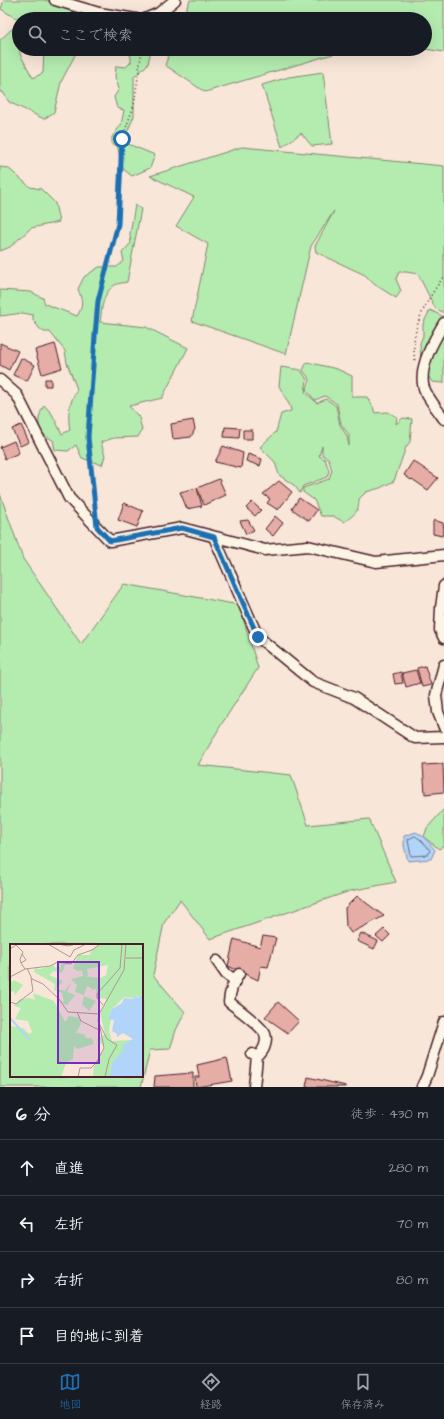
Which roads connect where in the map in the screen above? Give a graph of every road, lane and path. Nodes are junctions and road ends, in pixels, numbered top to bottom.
1 (55, 0) edge
2 (175, 0) edge
3 (96, 12) edge
4 (161, 12) edge
5 (141, 56) edge
6 (444, 276) edge
7 (444, 323) edge
8 (415, 362) dead end
9 (0, 380) edge
10 (444, 419) edge
11 (97, 527) junction
12 (214, 537) junction
13 (444, 555) edge
14 (444, 586) edge
15 (444, 638) edge
16 (444, 665) edge
17 (444, 727) edge
18 (444, 737) edge
19 (217, 961) dead end
20 (444, 1022) edge
21 (254, 1087) edge
22 (422, 1087) edge

1 - 3 street
2 - 4 street
5 - 11 path
6 - 8 path
7 - 10 street
9 - 11 street
11 - 12 street
12 - 13 street
12 - 18 street
14 - 15 street
16 - 17 street
19 - 21 street
20 - 22 street

